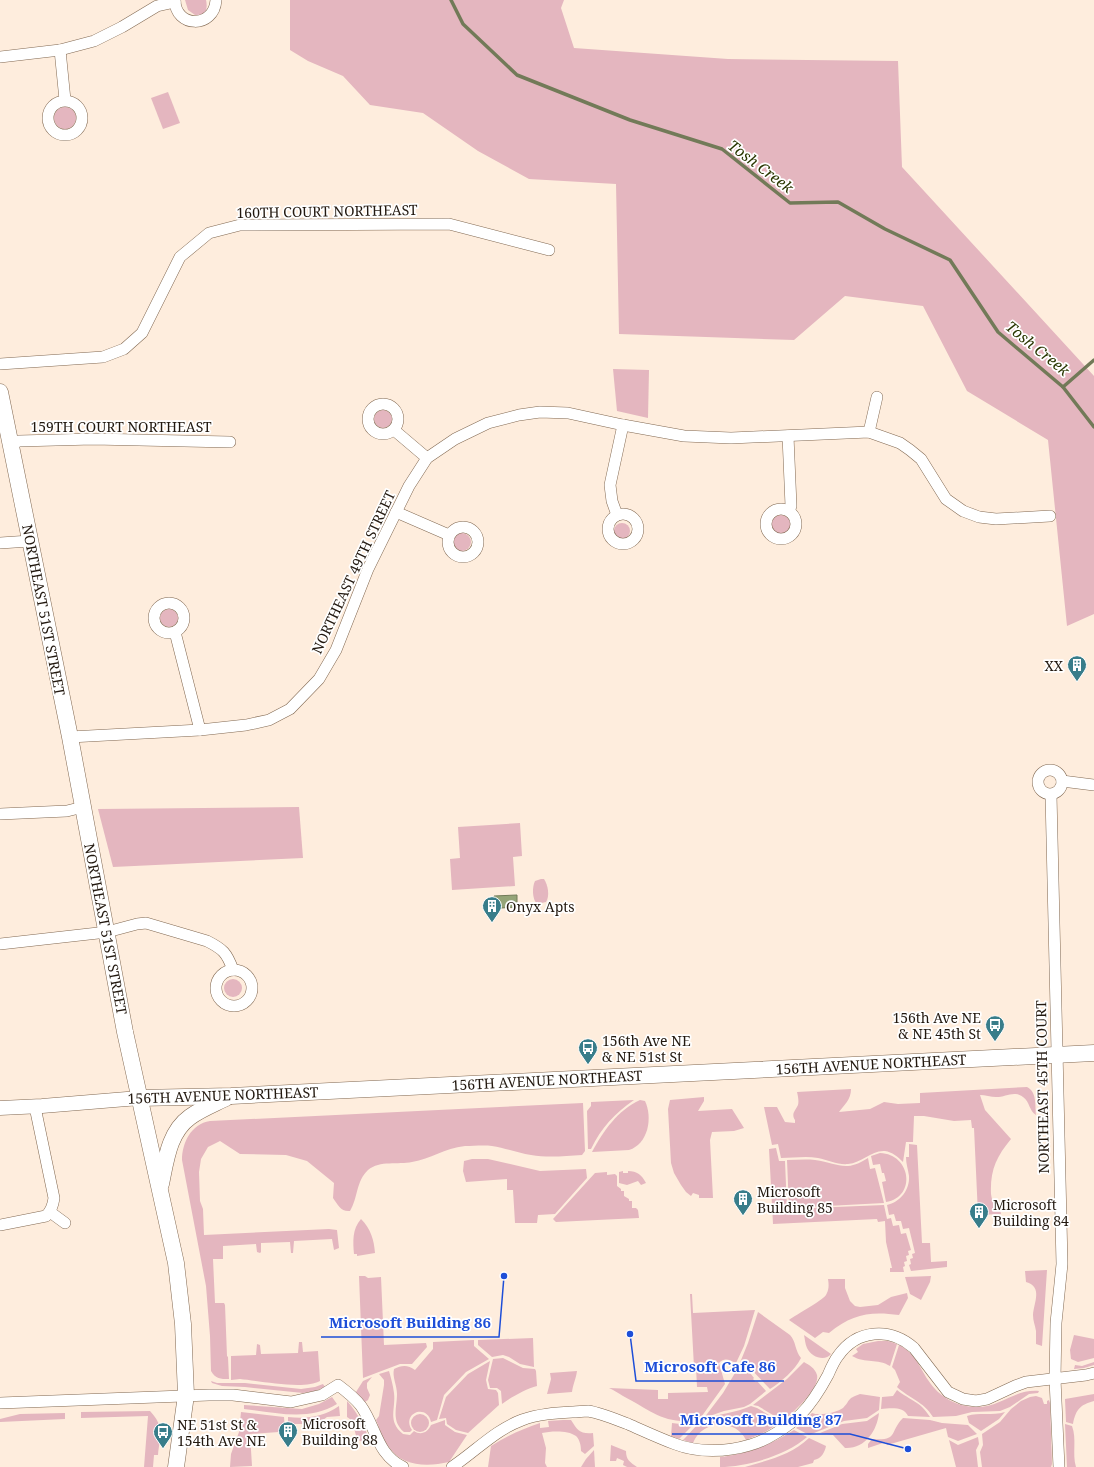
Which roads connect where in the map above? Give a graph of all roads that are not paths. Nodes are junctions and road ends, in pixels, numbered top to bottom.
1 (216, 0) edge
2 (175, 1) edge
3 (60, 50) junction
4 (0, 57) edge
5 (65, 100) dead end
6 (549, 250) dead end
7 (0, 364) edge
8 (0, 392) edge
9 (877, 397) dead end
10 (622, 425) junction
11 (394, 430) dead end
12 (869, 432) junction
13 (788, 436) junction
14 (230, 442) dead end
15 (11, 444) junction
16 (427, 458) junction
17 (789, 510) dead end
18 (396, 512) junction
19 (617, 515) dead end
20 (1050, 516) dead end
21 (449, 535) dead end
22 (30, 541) junction
23 (0, 543) edge
24 (175, 632) dead end
25 (200, 730) junction
26 (70, 738) junction
27 (1062, 781) junction
28 (1094, 784) edge
29 (1051, 794) junction
30 (83, 807) junction
31 (0, 814) edge
32 (107, 932) junction
33 (0, 944) edge
34 (232, 970) dead end
35 (1094, 1053) edge
36 (1057, 1055) junction
37 (231, 1096) junction
38 (140, 1098) junction
39 (35, 1107) junction
40 (0, 1108) edge
41 (160, 1187) junction
42 (50, 1212) junction
43 (65, 1223) dead end
44 (0, 1225) edge
45 (1094, 1373) edge
46 (1055, 1379) junction
47 (186, 1395) junction
48 (0, 1403) edge
49 (176, 1467) edge
50 (403, 1467) edge
51 (452, 1467) edge
52 (1059, 1467) edge

1 - 2 street
2 - 3 street
3 - 4 street
3 - 5 street
6 - 7 street, 160TH COURT NORTHEAST
8 - 15 main road, NORTHEAST 51ST STREET
9 - 12 street
10 - 13 street
10 - 16 street
10 - 19 street
11 - 16 street
12 - 13 street
12 - 20 street
13 - 17 street
14 - 15 street, 159TH COURT NORTHEAST
15 - 22 main road, NORTHEAST 51ST STREET
16 - 18 street, NORTHEAST 49TH STREET
18 - 21 street
18 - 25 street, NORTHEAST 49TH STREET
22 - 23 street
22 - 26 main road, NORTHEAST 51ST STREET
24 - 25 street
25 - 26 street, NORTHEAST 49TH STREET
26 - 30 main road, NORTHEAST 51ST STREET
27 - 28 street
27 - 29 street
27 - 29 street
29 - 36 street, NORTHEAST 45TH COURT
30 - 31 street
30 - 32 main road, NORTHEAST 51ST STREET
32 - 33 street
32 - 34 street
32 - 38 main road, NORTHEAST 51ST STREET
35 - 36 main road, 156TH AVENUE NORTHEAST
36 - 37 main road, 156TH AVENUE NORTHEAST
36 - 46 street, NORTHEAST 45TH COURT
37 - 38 main road, 156TH AVENUE NORTHEAST
37 - 41 main road
38 - 39 street, 156TH AVENUE NORTHEAST
38 - 41 main road, NORTHEAST 51ST STREET
39 - 40 street, 156TH AVENUE NORTHEAST
39 - 42 street
41 - 47 main road, NORTHEAST 51ST STREET
42 - 43 street
42 - 44 street
45 - 46 street
46 - 51 street
46 - 52 street, NORTHEAST 45TH COURT
47 - 48 street
47 - 49 main road, NORTHEAST 51ST STREET
47 - 50 street

